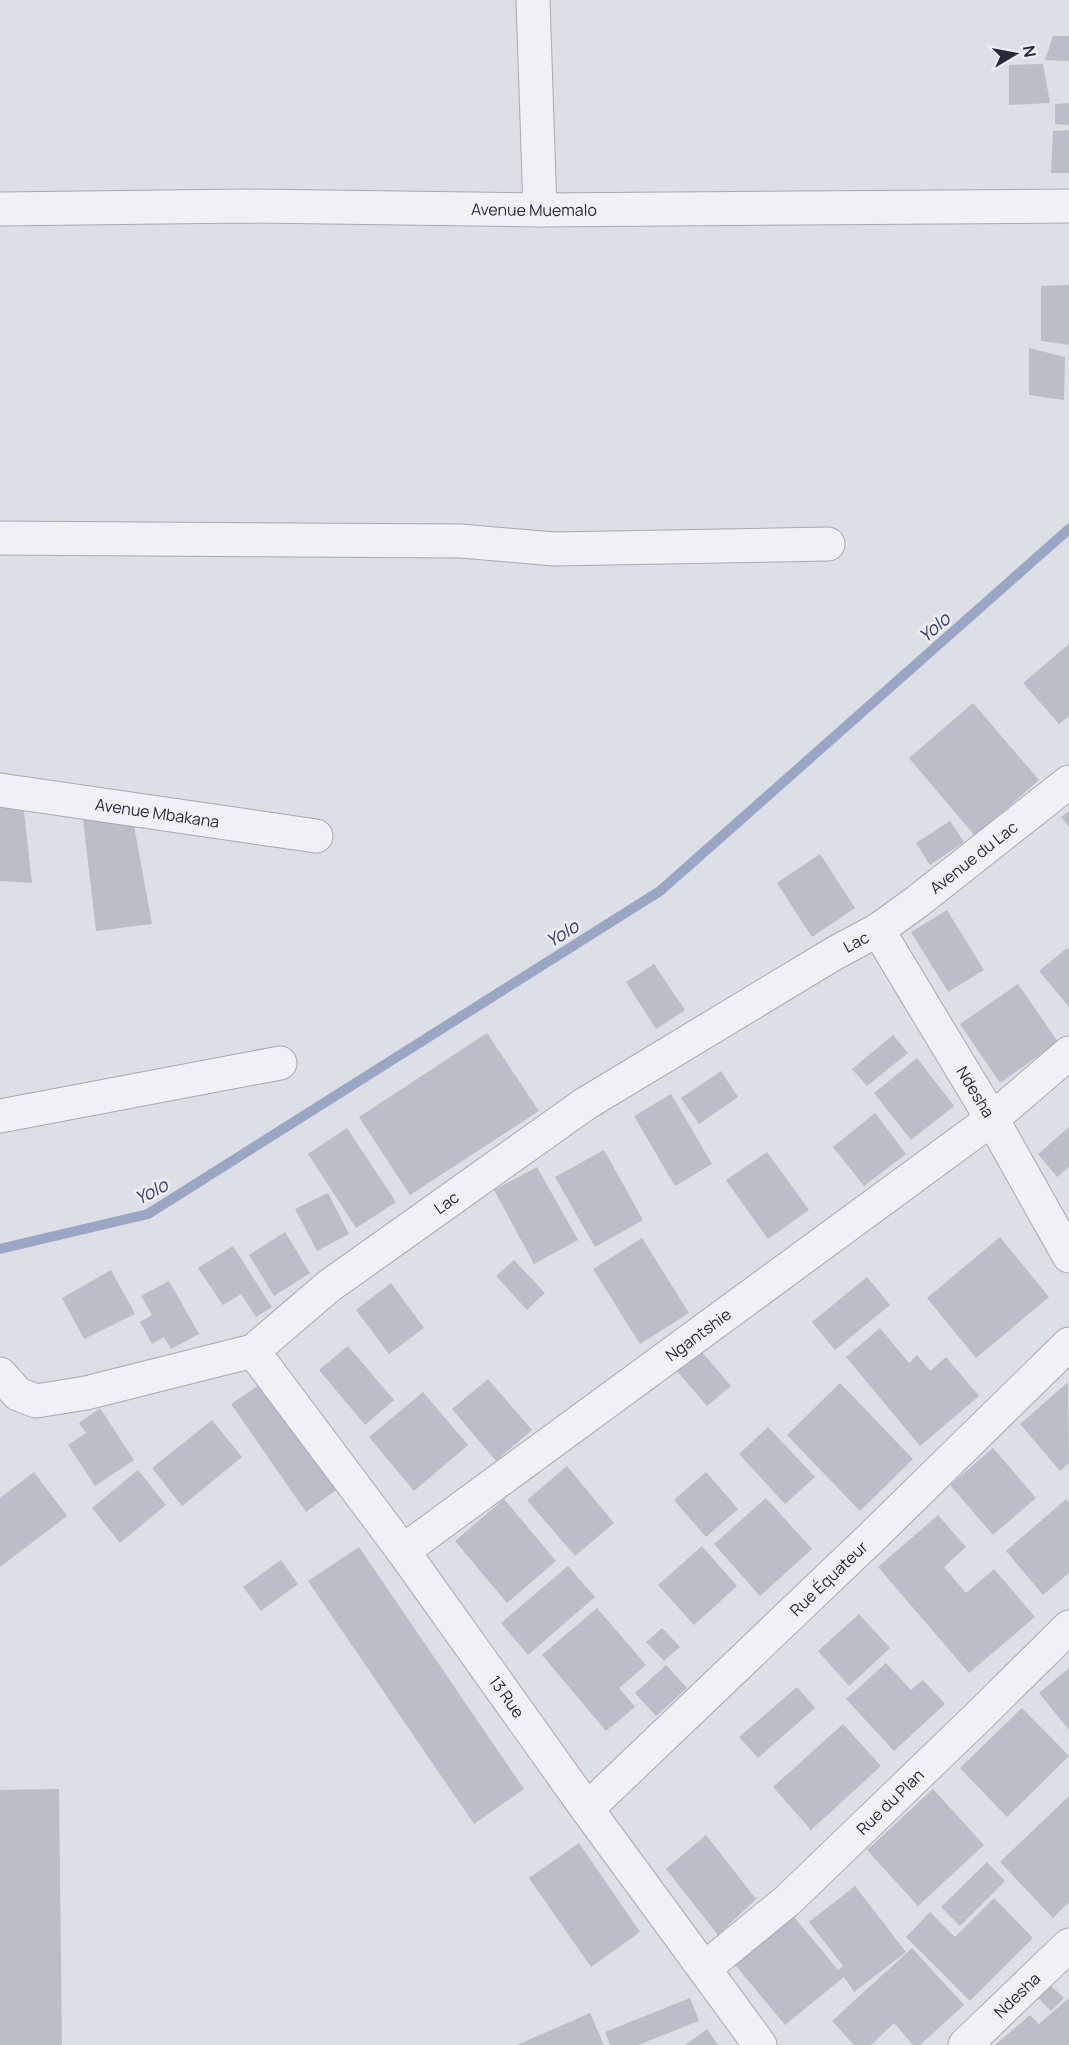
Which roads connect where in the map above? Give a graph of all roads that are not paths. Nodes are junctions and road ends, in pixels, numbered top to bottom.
1 (533, 0) edge
2 (1069, 206) edge
3 (0, 209) edge
4 (540, 210) junction
5 (0, 538) edge
6 (828, 544) dead end
7 (1069, 782) edge
8 (0, 790) edge
9 (316, 836) dead end
10 (878, 930) junction
11 (1069, 1053) edge
12 (280, 1063) dead end
13 (0, 1116) edge
14 (992, 1119) junction
15 (1069, 1256) edge
16 (1069, 1344) edge
17 (253, 1351) junction
18 (0, 1374) edge
19 (404, 1551) junction
20 (1069, 1627) edge
21 (587, 1809) junction
22 (1069, 1945) edge
23 (705, 1968) junction
24 (760, 2045) edge
25 (965, 2045) edge

1 - 4 street
2 - 4 street, Avenue Muemalo
3 - 4 street, Avenue Muemalo
5 - 6 street
7 - 10 street, Avenue du Lac
8 - 9 street, Avenue Mbakana
10 - 14 street, Ndesha
10 - 17 street, Lac
11 - 14 street, Ngantshie
12 - 13 street
14 - 15 street, Ndesha
14 - 19 street, Ngantshie
16 - 21 street, Rue Équateur
17 - 18 street, Lac
17 - 19 street, 13 Rue
19 - 21 street, 13 Rue
20 - 23 street, Rue du Plan
21 - 23 street, 13 Rue
22 - 25 street, Ndesha
23 - 24 street, 13 Rue

